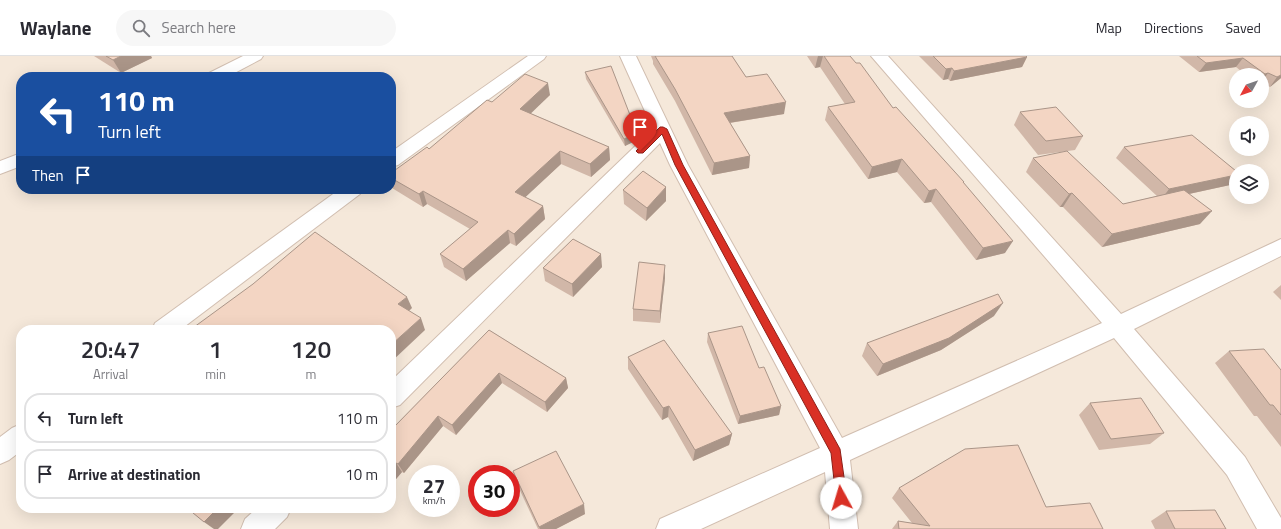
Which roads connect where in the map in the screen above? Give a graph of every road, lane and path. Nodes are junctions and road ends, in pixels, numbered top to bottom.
1 (255, 56) edge
2 (538, 56) edge
3 (628, 56) edge
4 (879, 56) edge
5 (225, 72) edge
6 (663, 129) junction
7 (396, 158) edge
8 (16, 161) edge
9 (0, 168) edge
10 (346, 194) edge
11 (1281, 247) edge
12 (170, 325) edge
13 (1118, 326) junction
14 (396, 392) edge
15 (16, 440) edge
16 (0, 452) edge
17 (836, 453) junction
18 (272, 513) edge
19 (255, 529) edge
20 (670, 529) edge
21 (844, 529) edge
22 (1272, 529) edge

1 - 5 street
2 - 7 street
3 - 6 street
4 - 13 street
6 - 14 street
6 - 17 street
8 - 9 street
10 - 12 street
11 - 13 street
13 - 17 street
13 - 22 street
15 - 16 street
17 - 20 street
17 - 21 street
18 - 19 street

